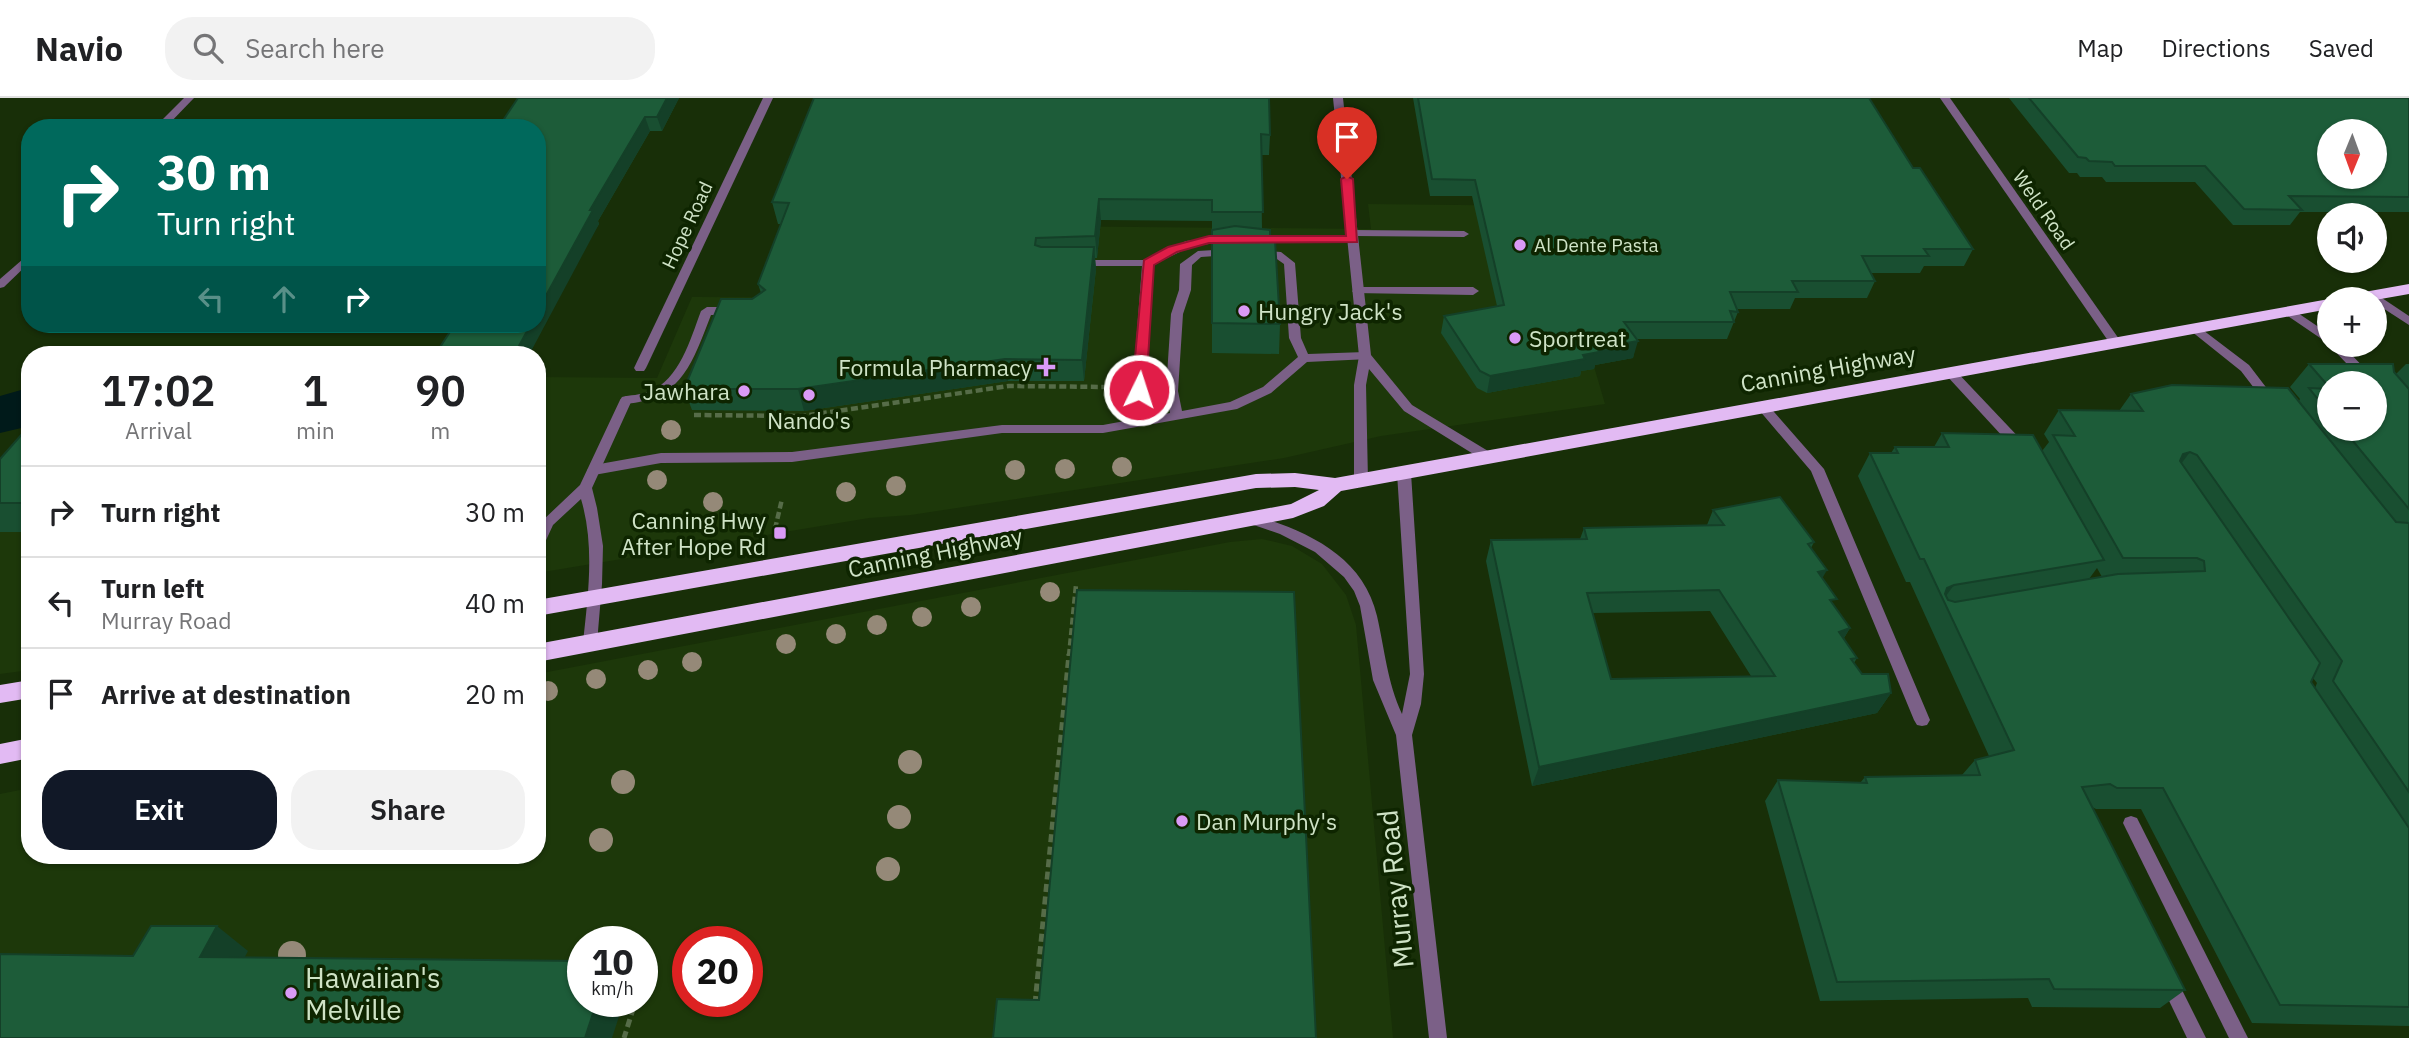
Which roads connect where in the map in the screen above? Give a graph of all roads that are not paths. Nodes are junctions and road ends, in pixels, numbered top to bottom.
1 (189, 98) edge
2 (768, 98) edge
3 (1338, 98) edge
4 (1945, 98) edge
5 (168, 119) edge
6 (1464, 234) dead end
7 (1352, 236) junction
8 (1070, 263) edge
9 (1148, 263) junction
10 (21, 265) edge
11 (0, 285) edge
12 (2409, 289) edge
13 (1358, 291) junction
14 (1473, 291) dead end
15 (2387, 293) edge
16 (2317, 306) edge
17 (2387, 306) edge
18 (749, 311) edge
19 (2289, 311) junction
20 (2409, 321) edge
21 (2195, 328) junction
22 (2317, 331) edge
23 (2115, 342) junction
24 (1365, 356) junction
25 (2347, 357) edge
26 (1304, 358) junction
27 (640, 369) dead end
28 (2360, 371) edge
29 (1951, 372) junction
30 (1763, 407) junction
31 (2278, 411) edge
32 (1177, 416) junction
33 (1136, 424) junction
34 (2025, 456) edge
35 (1488, 457) junction
36 (594, 470) junction
37 (1404, 473) junction
38 (1361, 481) junction
39 (1335, 485) junction
40 (585, 488) junction
41 (1250, 519) junction
42 (546, 526) edge
43 (594, 598) junction
44 (546, 606) edge
45 (590, 643) junction
46 (546, 651) edge
47 (21, 690) edge
48 (0, 694) edge
49 (1922, 720) dead end
50 (1404, 735) junction
51 (21, 750) edge
52 (0, 754) edge
53 (2131, 823) dead end
54 (2161, 964) edge
55 (1438, 1038) edge
56 (2197, 1038) edge
57 (2239, 1038) edge

1 - 5 street
2 - 27 street, Hope Road
3 - 7 street
4 - 23 street, Weld Road
6 - 7 street
7 - 9 street
7 - 13 street
8 - 9 street
9 - 33 street
10 - 11 street
12 - 15 highway
13 - 14 street
13 - 24 street
16 - 19 highway, Canning Highway
17 - 20 street
18 - 36 street
19 - 21 highway, Canning Highway
19 - 22 street
21 - 23 highway, Canning Highway
21 - 31 street
23 - 29 highway, Canning Highway
24 - 26 street
24 - 35 street
24 - 38 street
25 - 28 street
26 - 32 street
26 - 32 street
29 - 30 highway, Canning Highway
29 - 34 street
30 - 35 highway, Canning Highway
30 - 49 street
32 - 33 street
33 - 36 street
35 - 37 highway, Canning Highway
36 - 40 street
37 - 38 highway, Canning Highway
37 - 50 street, Murray Road
38 - 39 highway, Canning Highway
39 - 41 highway, Canning Highway
39 - 43 highway, Canning Highway
40 - 42 street
40 - 43 street
41 - 45 highway, Canning Highway
41 - 50 street, Murray Road
43 - 44 highway, Canning Highway
43 - 45 street
45 - 46 highway, Canning Highway
47 - 48 highway
50 - 55 street, Murray Road
51 - 52 highway
53 - 57 street
54 - 56 street

